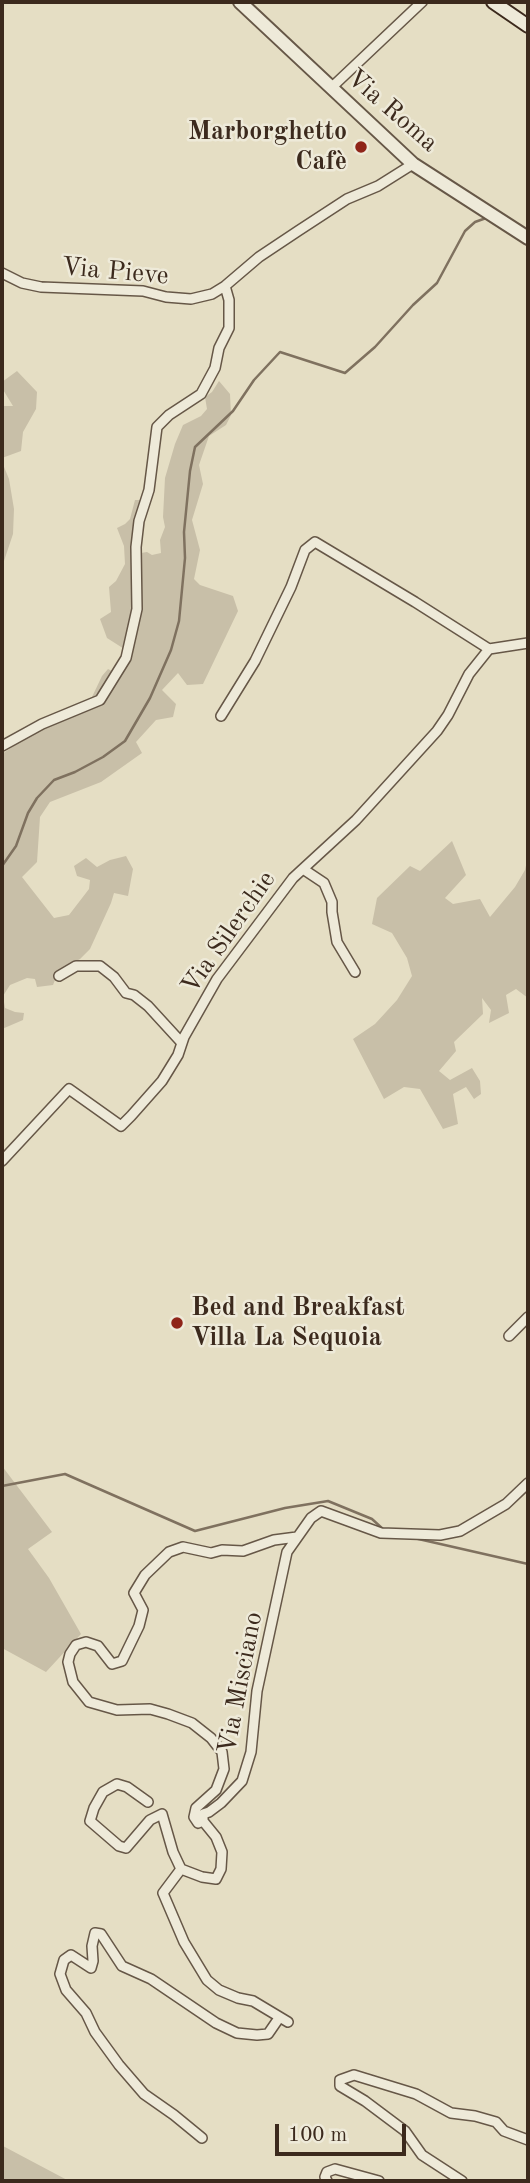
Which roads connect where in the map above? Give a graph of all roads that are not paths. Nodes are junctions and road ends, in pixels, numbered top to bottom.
1 (240, 2) edge
2 (422, 2) edge
3 (493, 2) edge
4 (528, 26) edge
5 (331, 88) junction
6 (413, 164) junction
7 (528, 237) edge
8 (2, 273) edge
9 (225, 286) junction
10 (528, 643) edge
11 (489, 649) junction
12 (221, 716) dead end
13 (2, 746) edge
14 (303, 869) junction
15 (355, 972) dead end
16 (59, 976) dead end
17 (181, 1042) junction
18 (2, 1161) edge
19 (528, 1317) edge
20 (509, 1336) dead end
21 (528, 1483) edge
22 (297, 1537) junction
23 (148, 1802) dead end
24 (203, 1821) junction
25 (181, 1869) junction
26 (202, 2138) dead end
27 (528, 2140) edge
28 (327, 2181) edge
29 (379, 2181) edge
30 (462, 2181) edge

1 - 5 street, Via Roma
2 - 5 street
3 - 4 street
5 - 6 street, Via Roma
6 - 7 street, Via Roma
6 - 9 street, Via Pieve
8 - 9 street, Via Pieve
9 - 13 street
10 - 11 street
11 - 12 street
11 - 14 street, Via Silerchie
14 - 15 street
14 - 17 street, Via Silerchie
16 - 17 street
17 - 18 street, Via Silerchie
19 - 20 street
21 - 22 street, Via Misciano
22 - 24 street, Via Misciano
22 - 24 street, Via Misciano
23 - 25 street
24 - 25 street
25 - 26 street
27 - 30 street
28 - 29 street

